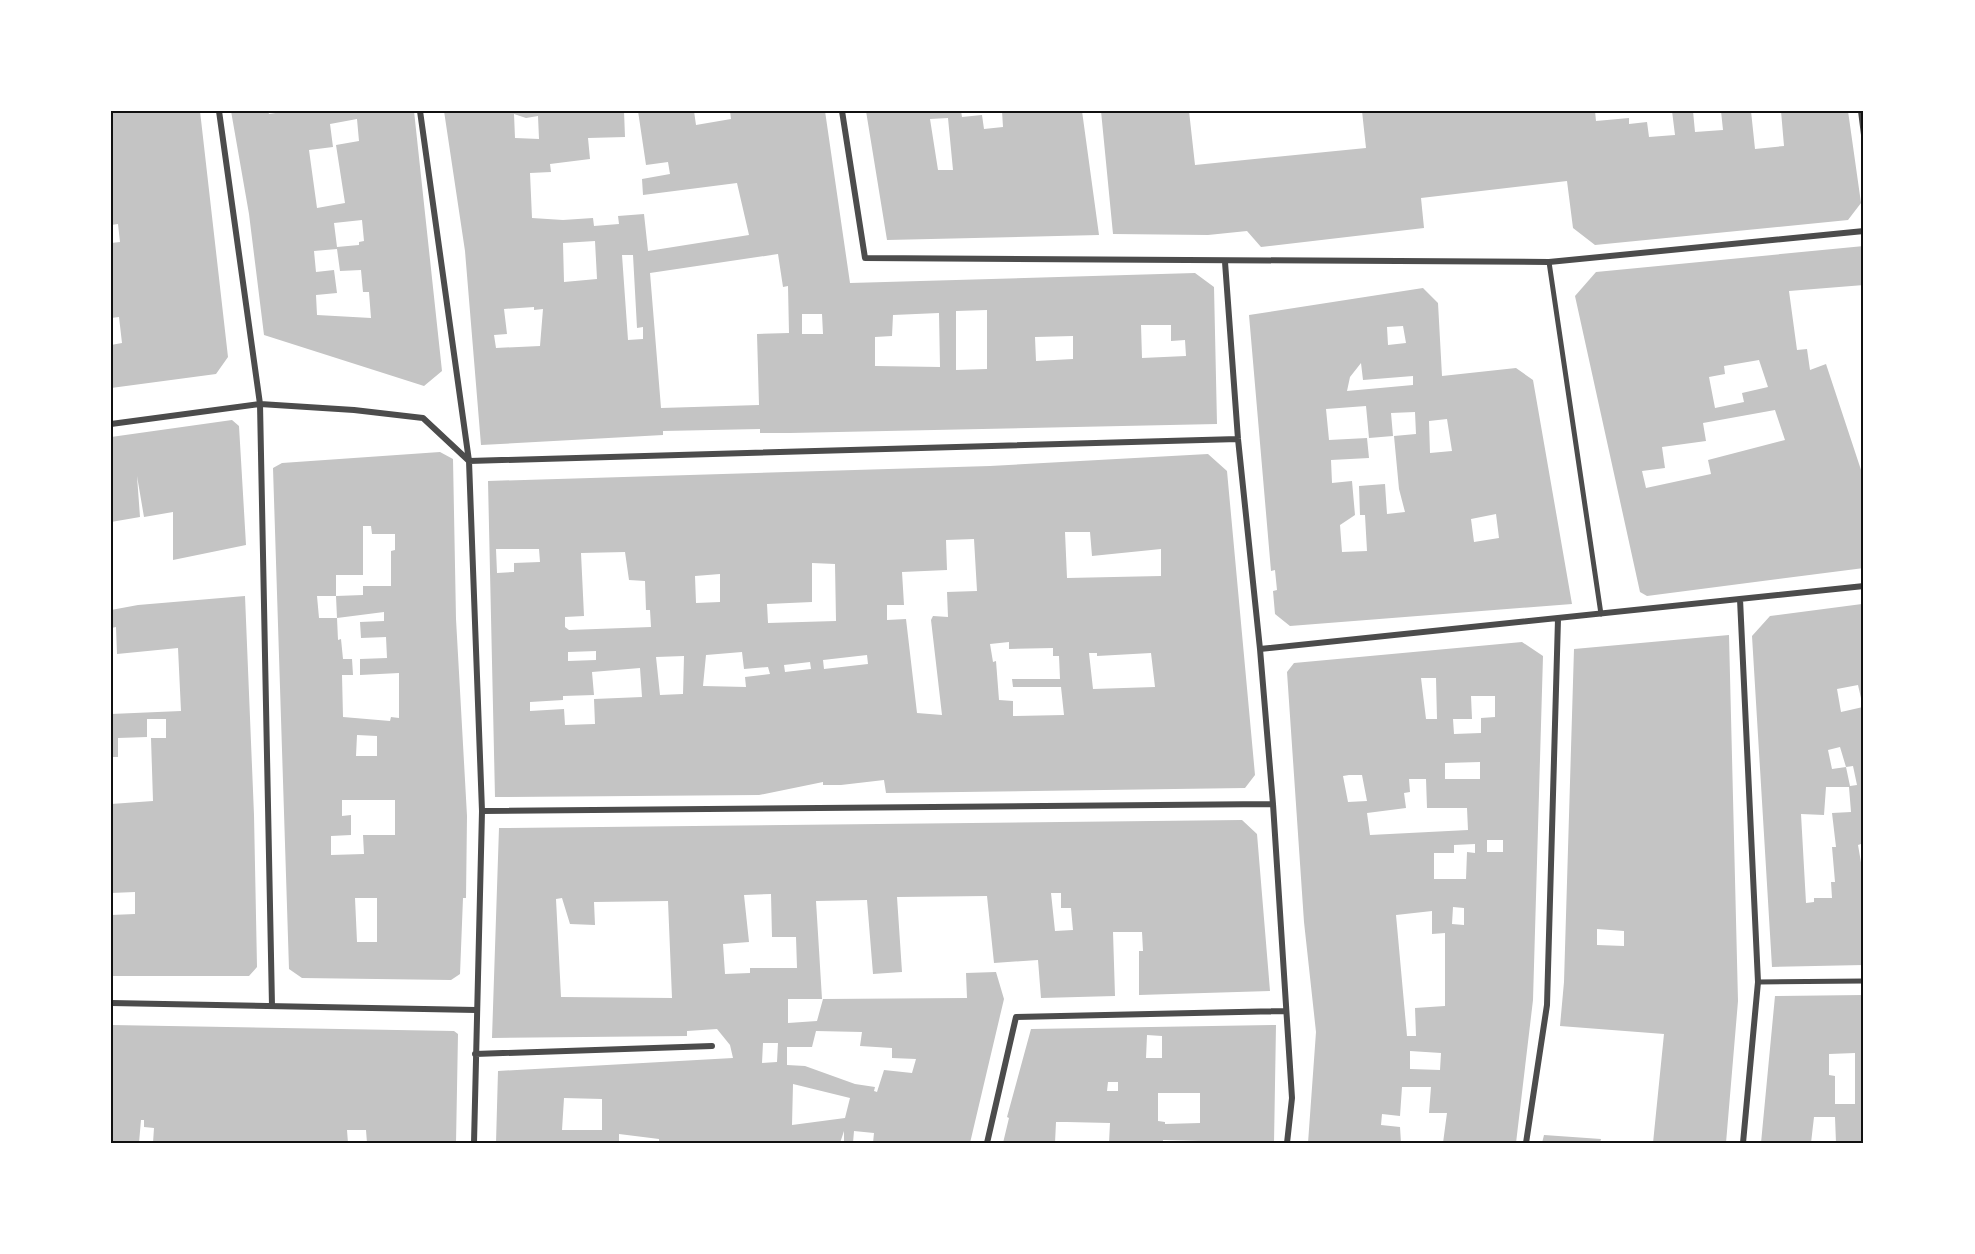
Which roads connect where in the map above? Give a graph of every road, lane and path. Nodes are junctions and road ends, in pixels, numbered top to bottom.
1 (219, 111) edge
2 (420, 111) edge
3 (842, 111) edge
4 (1861, 111) edge
5 (1864, 135) edge
6 (1864, 231) edge
7 (1225, 262) junction
8 (1549, 262) junction
9 (260, 405) junction
10 (111, 424) edge
11 (1238, 439) junction
12 (469, 461) junction
13 (1864, 586) edge
14 (1740, 599) junction
15 (1601, 614) junction
16 (1558, 619) junction
17 (1260, 649) junction
18 (1273, 804) junction
19 (482, 811) junction
20 (1864, 981) edge
21 (1758, 982) junction
22 (111, 1003) edge
23 (273, 1006) junction
24 (476, 1010) junction
25 (1285, 1011) junction
26 (712, 1046) dead end
27 (475, 1054) junction
28 (474, 1143) edge
29 (987, 1143) edge
30 (1287, 1143) edge
31 (1526, 1143) edge
32 (1743, 1143) edge

1 - 9 street
2 - 12 street
3 - 7 street
4 - 5 street
6 - 8 street
7 - 8 street
7 - 11 street
8 - 15 street
9 - 10 street
9 - 12 street
9 - 23 street
11 - 12 street
11 - 17 street
12 - 19 street
13 - 14 street
14 - 15 street
14 - 21 street
15 - 16 street
16 - 17 street
16 - 31 street
17 - 18 street
18 - 19 street
18 - 25 street
19 - 24 street
20 - 21 street
21 - 32 street
22 - 23 street
23 - 24 street
24 - 27 street
25 - 29 street
25 - 30 street
26 - 27 street
27 - 28 street

